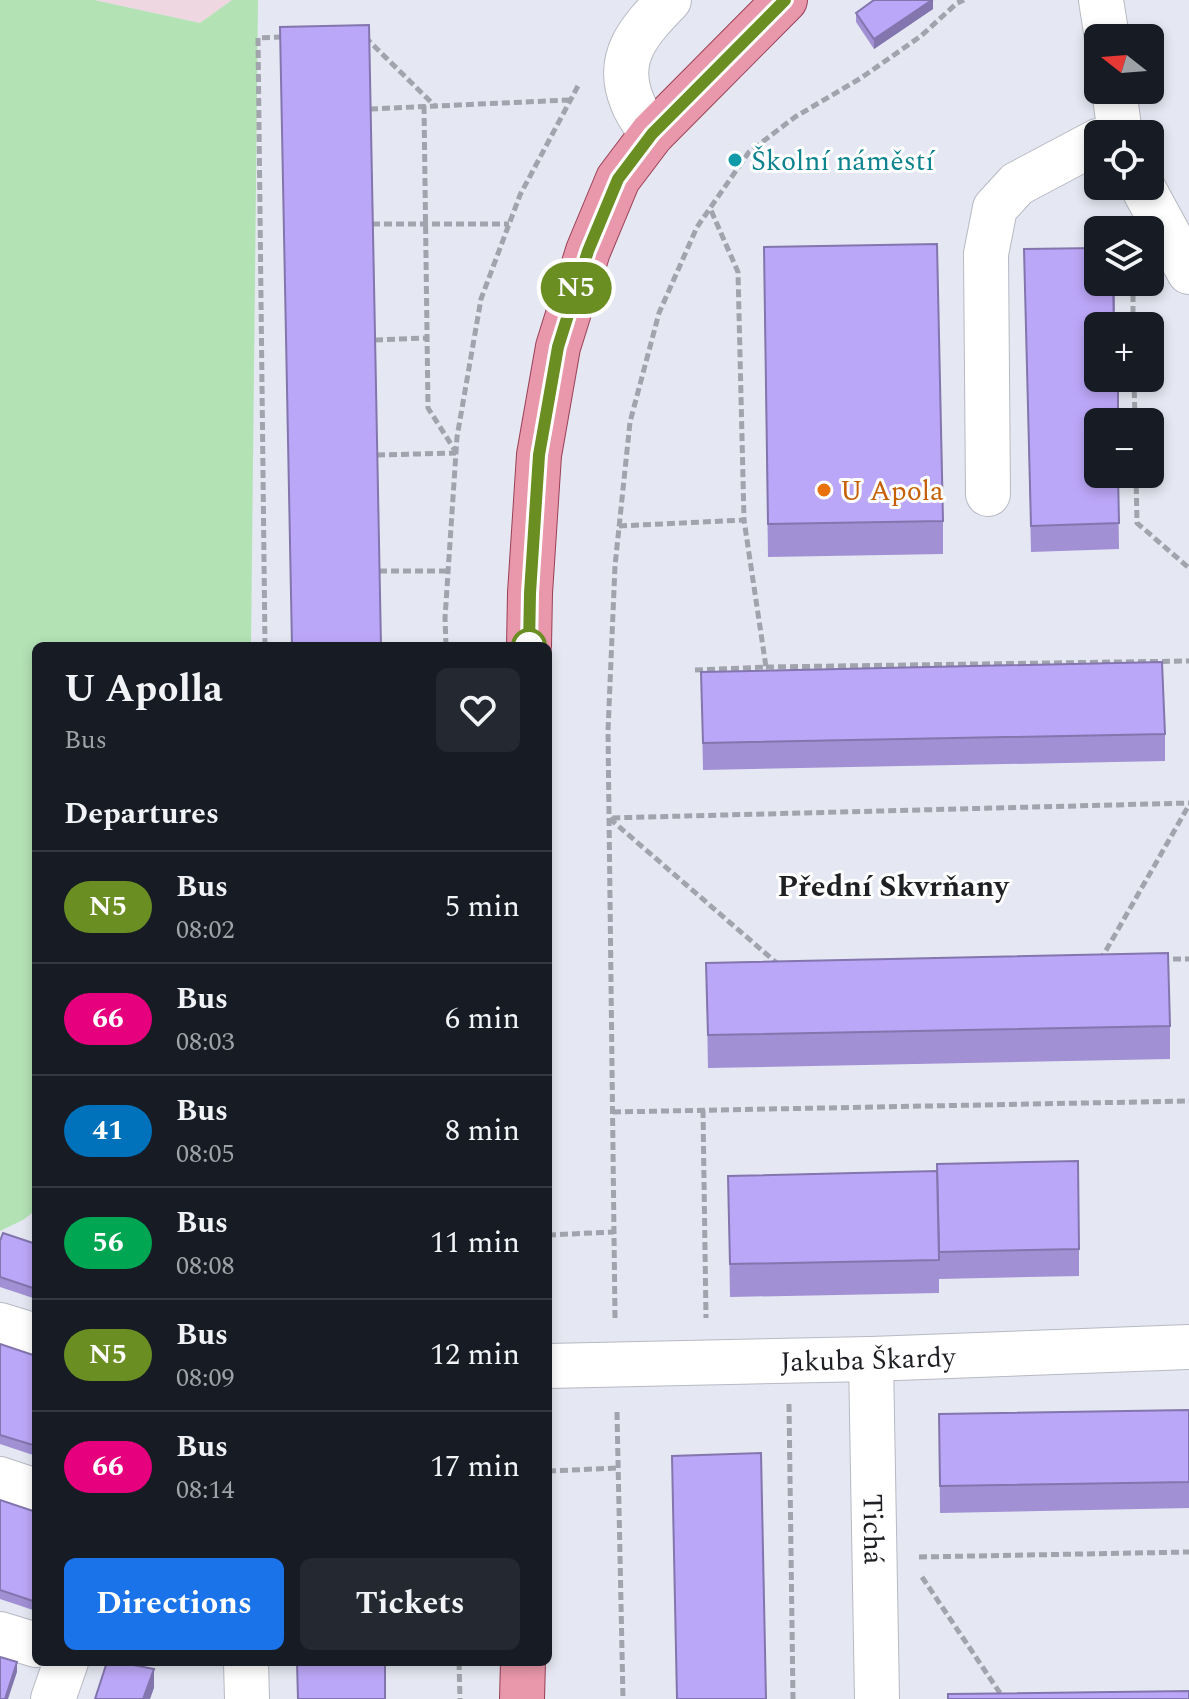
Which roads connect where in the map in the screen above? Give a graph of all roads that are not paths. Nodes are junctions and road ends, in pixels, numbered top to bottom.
1 (785, 0) edge
2 (1101, 0) edge
3 (651, 7) edge
4 (1105, 24) edge
5 (652, 134) junction
6 (1084, 144) edge
7 (1150, 200) edge
8 (1189, 272) edge
9 (988, 494) dead end
10 (529, 642) edge
11 (0, 1325) edge
12 (32, 1335) edge
13 (1189, 1347) edge
14 (871, 1359) junction
15 (552, 1366) edge
16 (0, 1479) edge
17 (32, 1490) edge
18 (0, 1634) edge
19 (32, 1644) edge
20 (65, 1666) edge
21 (246, 1666) edge
22 (523, 1666) edge
23 (53, 1699) edge
24 (247, 1699) edge
25 (522, 1699) edge
26 (877, 1699) edge

1 - 5 main road
2 - 4 street
3 - 5 street
5 - 10 main road
6 - 9 street
7 - 8 street
11 - 12 street
13 - 14 street, Jakuba Škardy
14 - 15 street, Jakuba Škardy
14 - 26 street, Tichá
16 - 17 street
18 - 19 street
20 - 23 street
21 - 24 street
22 - 25 main road

